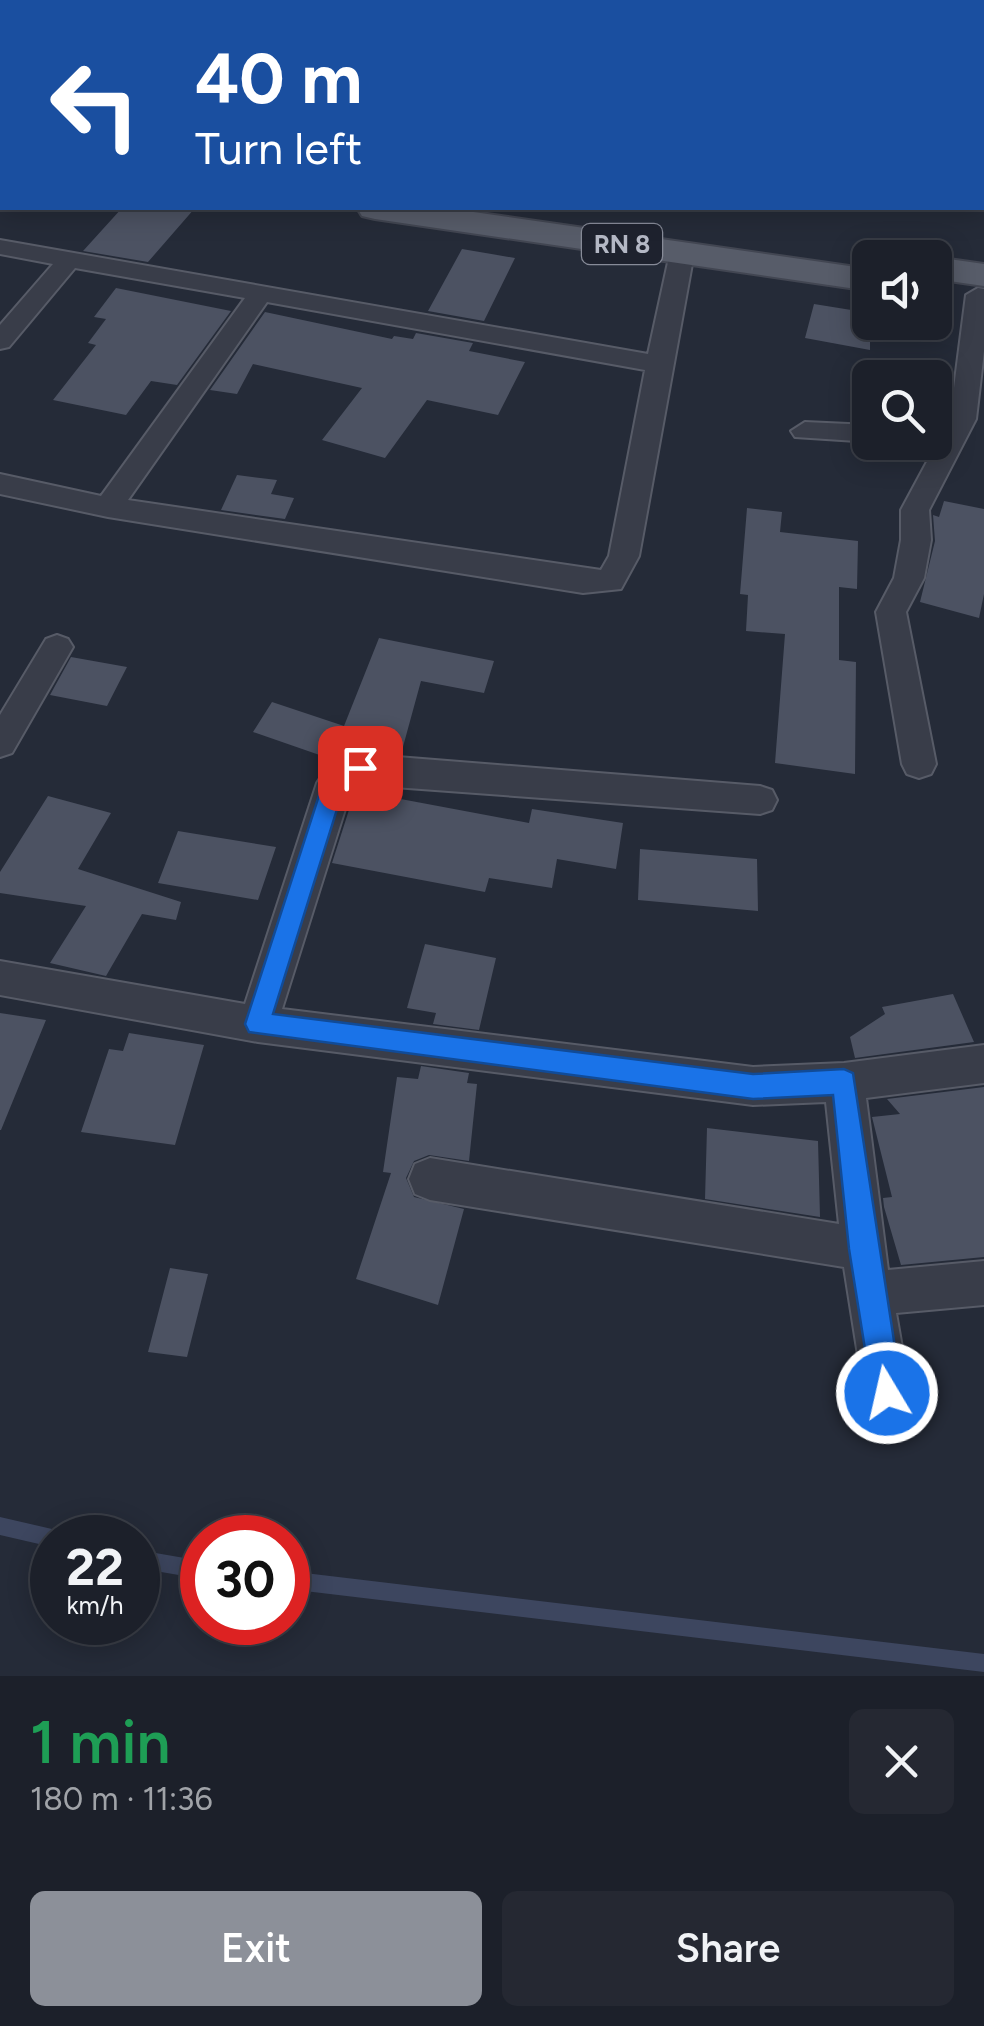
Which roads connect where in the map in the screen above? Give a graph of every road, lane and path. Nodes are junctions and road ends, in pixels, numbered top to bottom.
1 (389, 210) edge
2 (533, 210) edge
3 (0, 247) edge
4 (682, 253) junction
5 (852, 255) edge
6 (69, 260) junction
7 (952, 276) edge
8 (852, 277) edge
9 (952, 289) edge
10 (982, 289) edge
11 (260, 294) junction
12 (0, 341) edge
13 (659, 364) junction
14 (805, 430) dead end
15 (952, 430) edge
16 (852, 433) edge
17 (932, 460) edge
18 (0, 484) edge
19 (108, 506) junction
20 (57, 647) dead end
21 (0, 744) edge
22 (919, 764) dead end
23 (760, 800) dead end
24 (0, 978) edge
25 (258, 1024) junction
26 (984, 1064) edge
27 (844, 1082) junction
28 (430, 1179) dead end
29 (863, 1249) junction
30 (984, 1283) edge
31 (872, 1294) junction
32 (887, 1393) dead end

1 - 4 main road, RN 8
2 - 5 main road, RN 8
3 - 6 street
4 - 8 main road, RN 8
4 - 13 street
6 - 11 street
6 - 12 street
7 - 10 main road
9 - 10 main road
10 - 15 street
11 - 13 street
11 - 19 street
13 - 19 street
14 - 16 street
17 - 22 street
18 - 19 street
20 - 21 street
23 - 25 street
24 - 25 street
25 - 27 street
26 - 27 street
27 - 29 street
28 - 29 street
29 - 31 street
30 - 31 street
31 - 32 street

